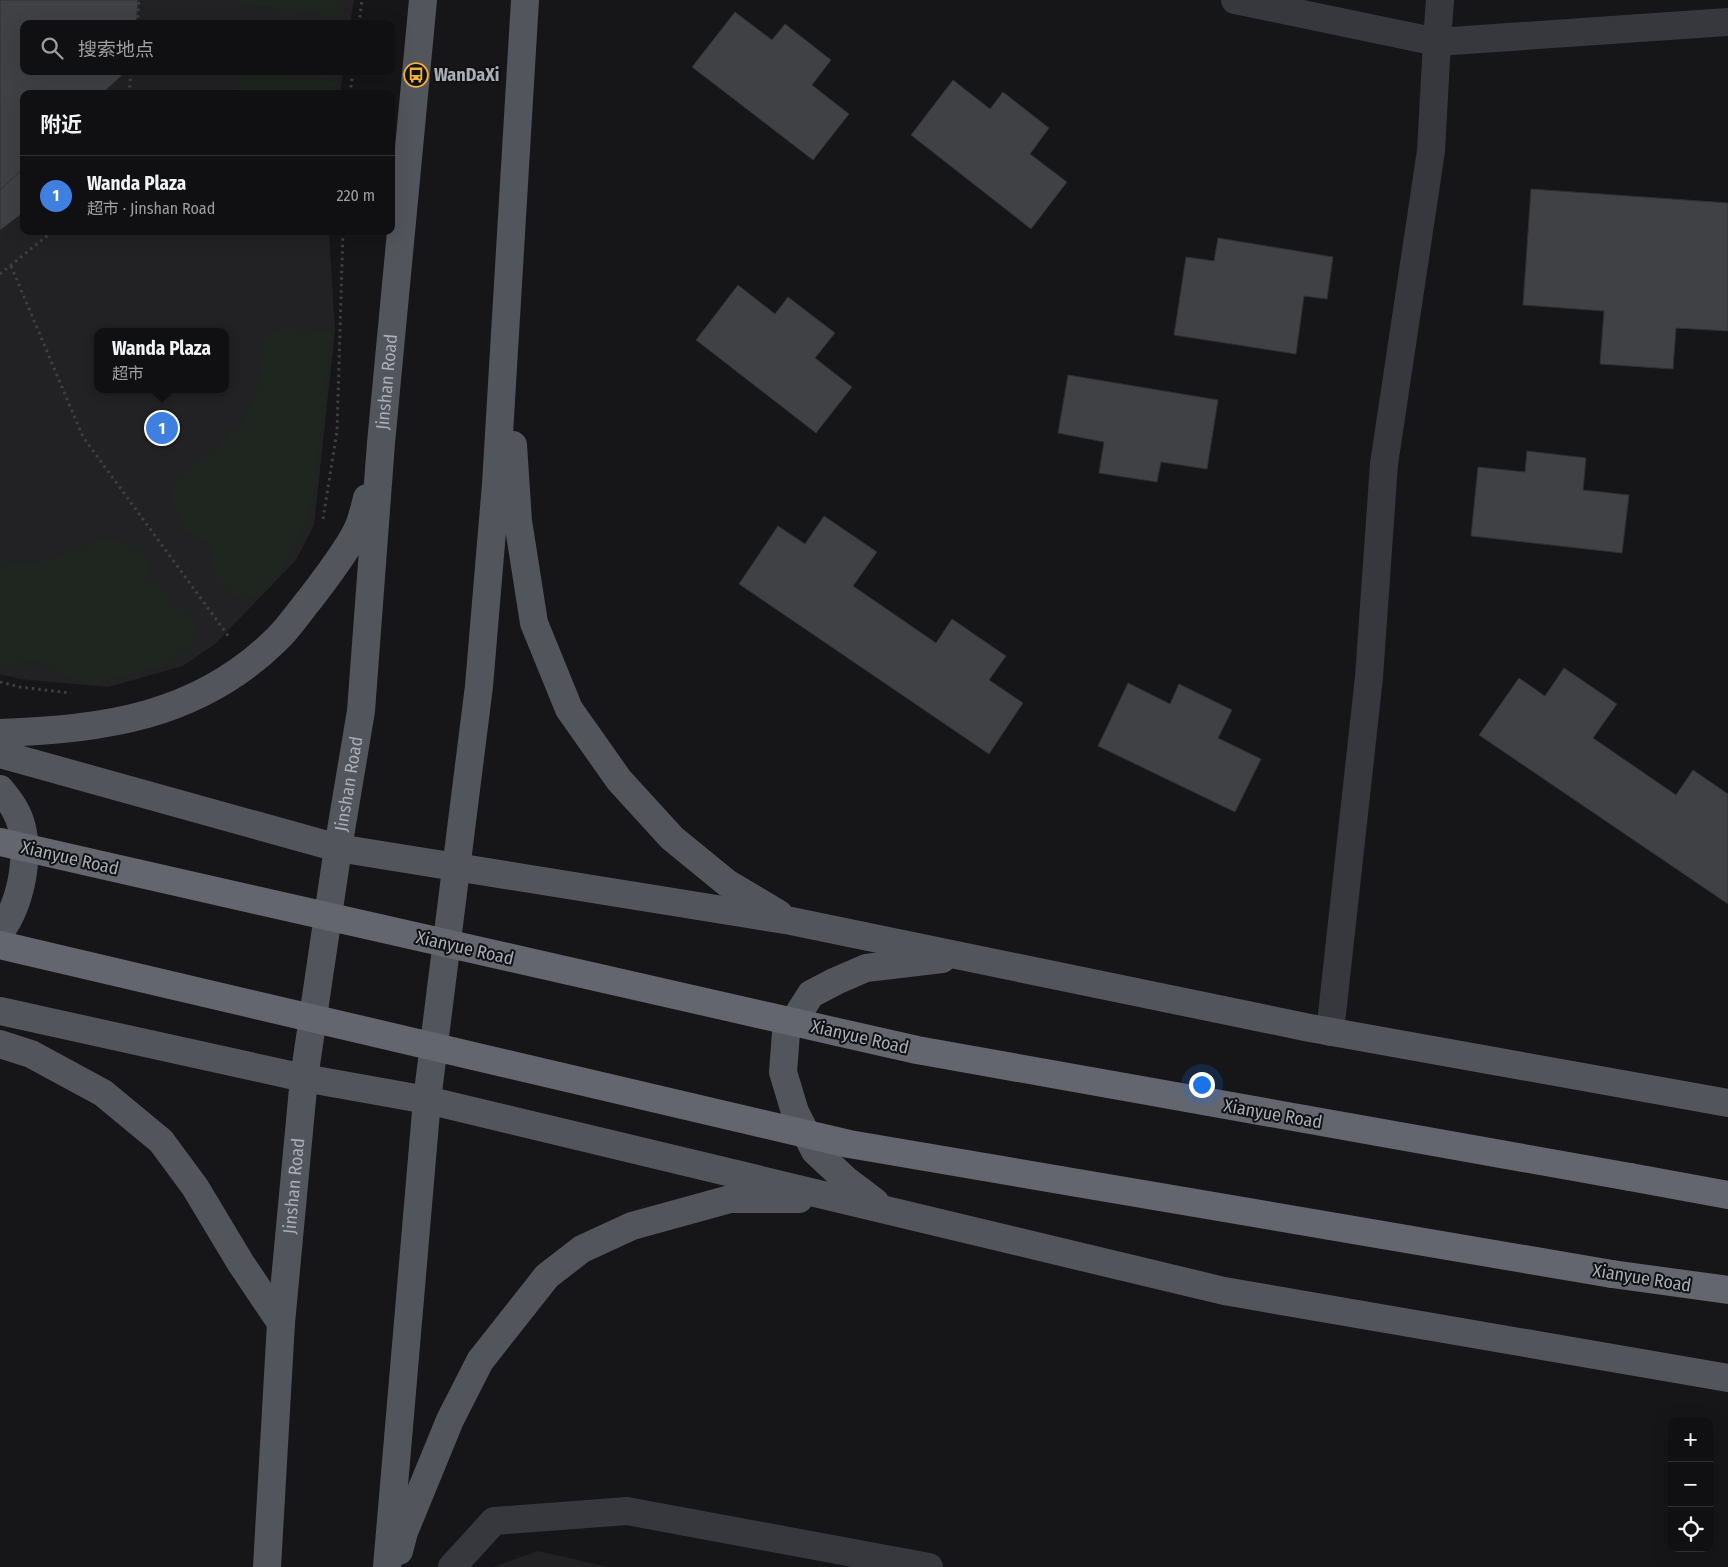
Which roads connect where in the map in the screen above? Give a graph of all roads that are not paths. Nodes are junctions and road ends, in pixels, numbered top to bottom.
1 (423, 0) edge
2 (525, 0) edge
3 (1235, 0) edge
4 (1440, 0) edge
5 (1728, 22) edge
6 (1437, 42) junction
7 (507, 277) junction
8 (381, 443) junction
9 (0, 733) edge
10 (0, 754) edge
11 (0, 789) edge
12 (0, 842) edge
13 (338, 848) junction
14 (455, 867) junction
15 (791, 921) junction
16 (0, 932) edge
17 (0, 945) edge
18 (966, 956) junction
19 (0, 1011) edge
20 (1330, 1032) junction
21 (0, 1044) edge
22 (304, 1078) junction
23 (427, 1100) junction
24 (1728, 1103) edge
25 (1728, 1195) edge
26 (848, 1200) junction
27 (885, 1209) junction
28 (1728, 1290) edge
29 (281, 1323) junction
30 (1728, 1378) edge
31 (267, 1567) edge
32 (388, 1567) edge
33 (395, 1567) edge
34 (452, 1567) edge
35 (929, 1567) edge

1 - 8 main road, Jinshan Road
2 - 7 main road
3 - 6 street
4 - 6 street
5 - 6 street
6 - 20 street
7 - 14 main road
7 - 15 main road
8 - 9 main road
8 - 13 main road, Jinshan Road
10 - 13 main road
11 - 16 main road
12 - 25 highway, Xianyue Road, bridge
13 - 14 main road
13 - 22 main road, Jinshan Road
14 - 15 main road
14 - 23 main road
15 - 18 main road
17 - 28 highway, Xianyue Road, bridge
18 - 20 main road
18 - 27 main road
19 - 22 main road
20 - 24 main road
21 - 29 main road
22 - 23 main road
22 - 29 main road, Jinshan Road
23 - 26 main road
23 - 32 main road
26 - 27 main road
26 - 33 main road
27 - 30 main road
29 - 31 main road, Jinshan Road
34 - 35 street

